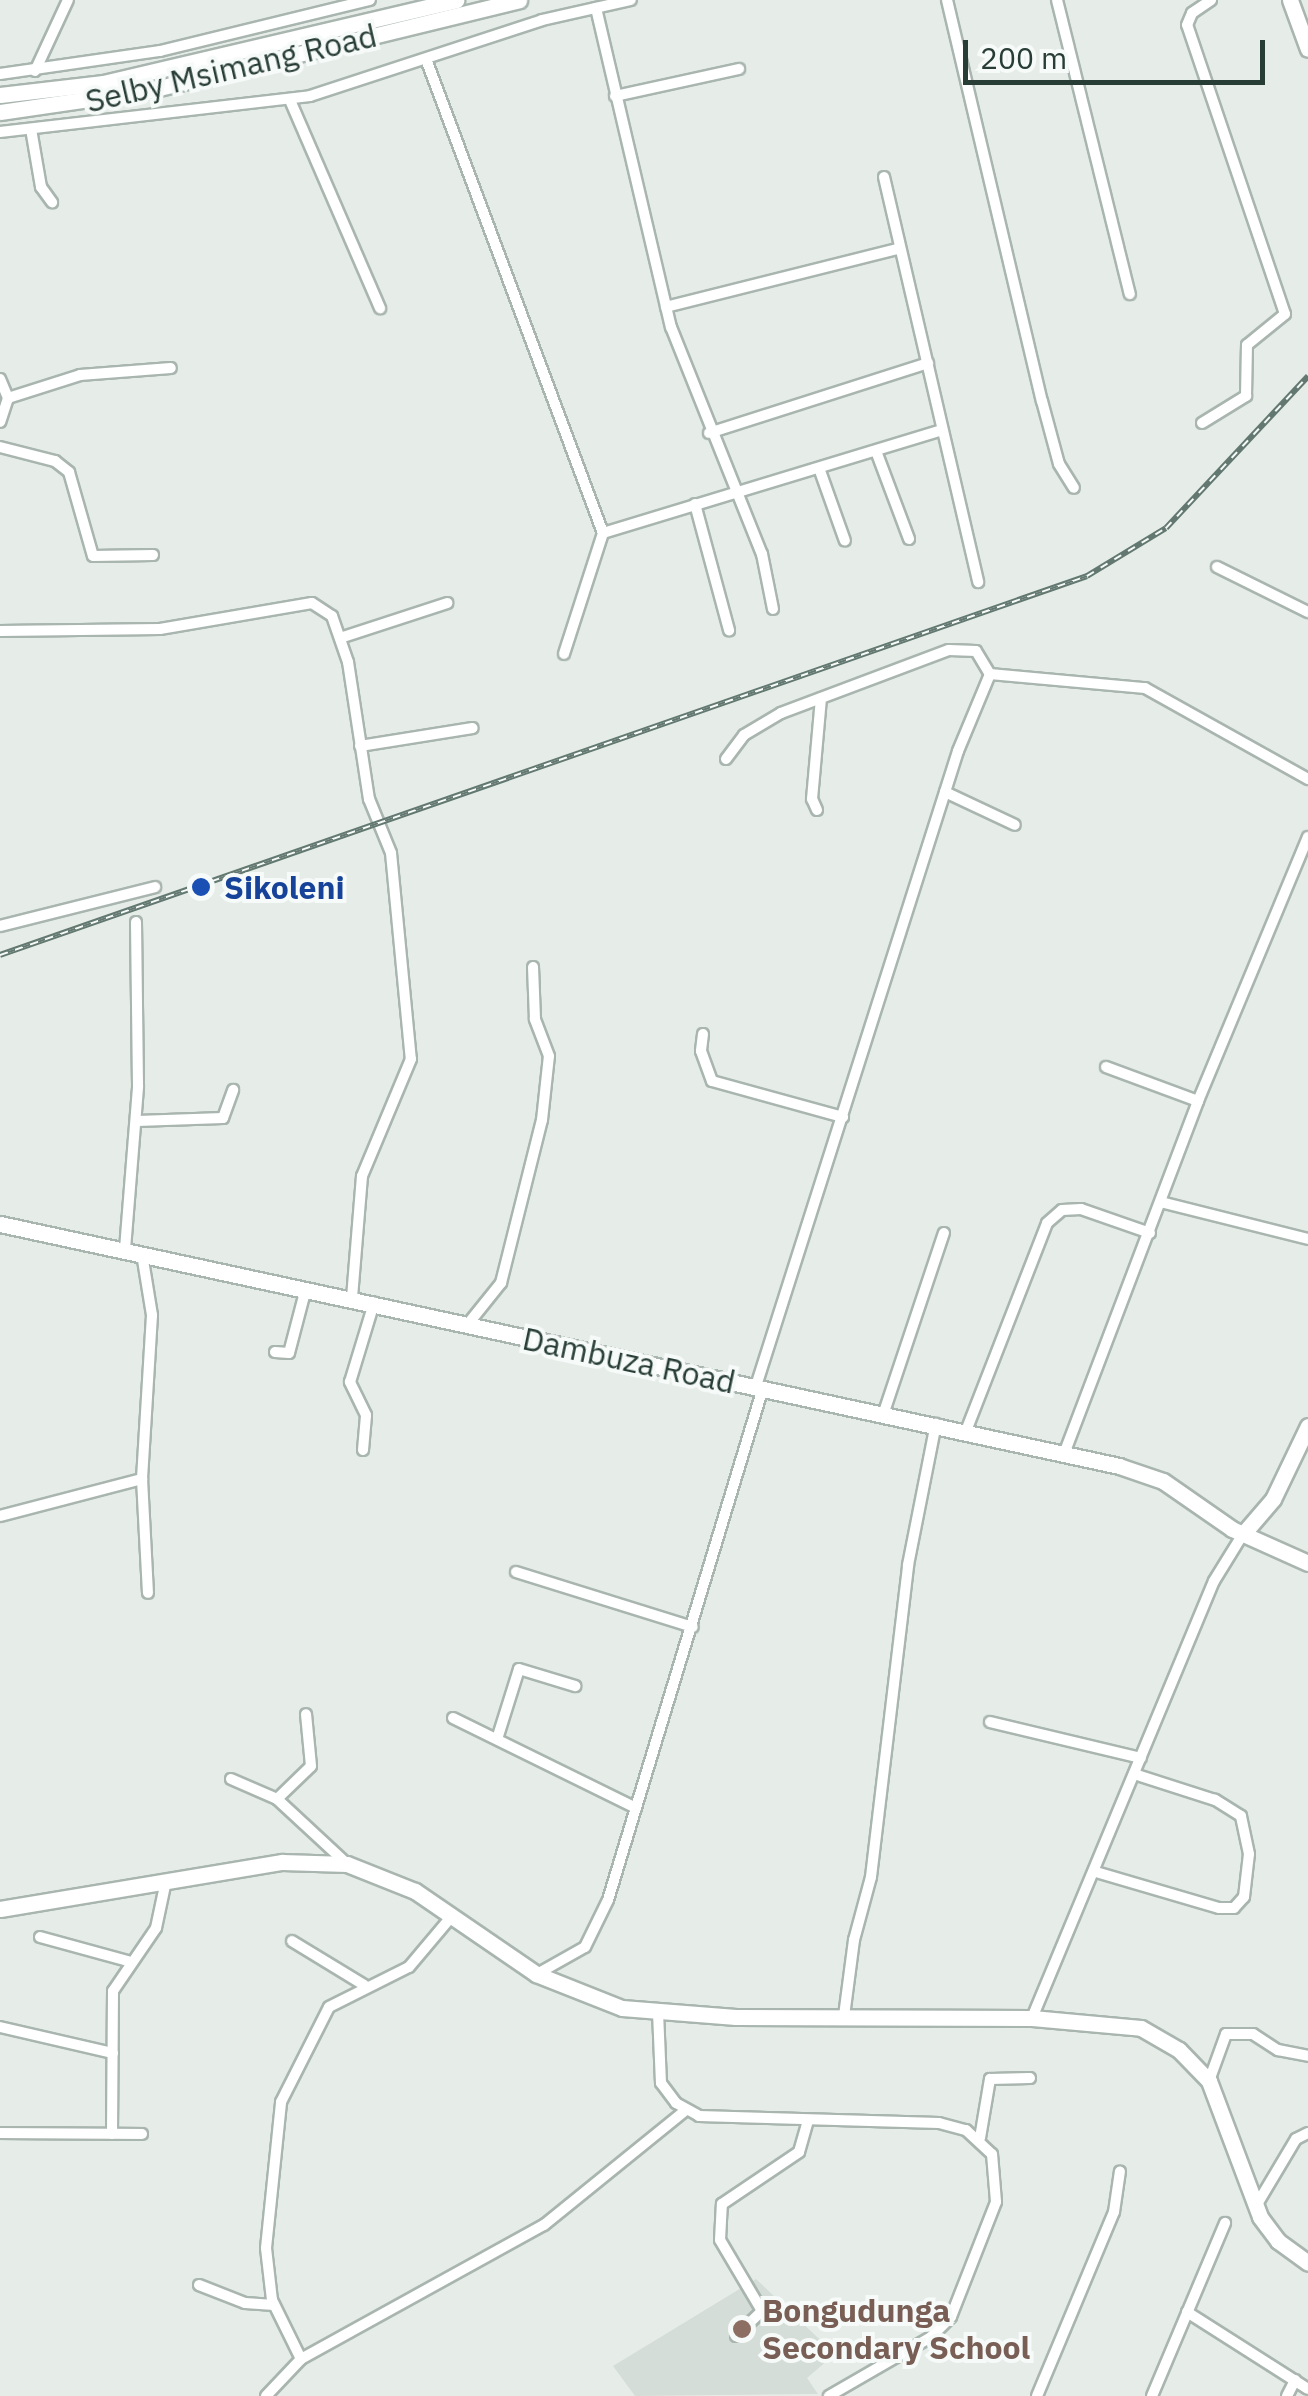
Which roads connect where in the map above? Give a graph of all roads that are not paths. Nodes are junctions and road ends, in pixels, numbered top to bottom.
1 (370, 0) edge
2 (456, 0) edge
3 (519, 0) edge
4 (631, 0) edge
5 (947, 0) edge
6 (1057, 0) edge
7 (1212, 0) edge
8 (1290, 0) edge
9 (64, 3) edge
10 (596, 8) junction
11 (1308, 50) edge
12 (426, 60) junction
13 (740, 69) dead end
14 (35, 71) junction
15 (0, 74) edge
16 (0, 95) edge
17 (615, 96) junction
18 (290, 100) junction
19 (0, 112) edge
20 (31, 129) junction
21 (0, 132) edge
22 (884, 178) dead end
23 (52, 202) dead end
24 (897, 248) junction
25 (1130, 294) dead end
26 (380, 308) dead end
27 (666, 308) junction
28 (928, 363) junction
29 (172, 368) dead end
30 (0, 379) edge
31 (8, 398) junction
32 (0, 422) edge
33 (1202, 423) dead end
34 (942, 430) junction
35 (709, 432) junction
36 (0, 446) edge
37 (876, 452) junction
38 (818, 468) junction
39 (1074, 488) dead end
40 (736, 492) junction
41 (695, 504) junction
42 (603, 533) junction
43 (909, 539) dead end
44 (845, 540) dead end
45 (152, 556) dead end
46 (1217, 567) dead end
47 (978, 582) dead end
48 (447, 602) dead end
49 (773, 609) dead end
50 (1308, 612) edge
51 (728, 630) dead end
52 (0, 631) edge
53 (340, 638) junction
54 (564, 654) dead end
55 (990, 674) junction
56 (821, 698) junction
57 (473, 728) dead end
58 (360, 746) junction
59 (726, 760) dead end
60 (1308, 779) edge
61 (945, 792) junction
62 (817, 810) dead end
63 (1015, 825) dead end
64 (1308, 837) edge
65 (154, 887) dead end
66 (136, 922) dead end
67 (0, 926) edge
68 (533, 967) dead end
69 (703, 1034) dead end
70 (1106, 1067) dead end
71 (233, 1090) dead end
72 (1198, 1101) junction
73 (843, 1117) junction
74 (137, 1121) junction
75 (1162, 1202) junction
76 (0, 1224) edge
77 (944, 1233) dead end
78 (1150, 1233) junction
79 (1308, 1239) edge
80 (134, 1252) junction
81 (306, 1288) junction
82 (352, 1298) junction
83 (374, 1303) junction
84 (468, 1324) junction
85 (275, 1352) dead end
86 (759, 1387) junction
87 (883, 1415) junction
88 (936, 1424) junction
89 (1308, 1426) edge
90 (966, 1431) junction
91 (363, 1450) dead end
92 (1064, 1454) junction
93 (142, 1478) junction
94 (0, 1516) edge
95 (1243, 1534) junction
96 (1308, 1563) edge
97 (516, 1572) dead end
98 (148, 1592) dead end
99 (693, 1627) junction
100 (575, 1686) dead end
101 (306, 1714) dead end
102 (453, 1718) dead end
103 (990, 1722) dead end
104 (498, 1736) junction
105 (1141, 1758) junction
106 (1134, 1774) junction
107 (231, 1779) dead end
108 (277, 1798) junction
109 (636, 1808) junction
110 (347, 1864) junction
111 (1096, 1872) junction
112 (166, 1881) junction
113 (0, 1909) edge
114 (452, 1916) junction
115 (40, 1937) dead end
116 (292, 1941) dead end
117 (128, 1962) junction
118 (536, 1974) junction
119 (364, 1985) junction
120 (658, 2012) junction
121 (844, 2016) junction
122 (1032, 2018) junction
123 (0, 2027) edge
124 (113, 2053) junction
125 (1308, 2056) edge
126 (1030, 2078) dead end
127 (1209, 2081) junction
128 (686, 2110) junction
129 (808, 2121) junction
130 (0, 2133) edge
131 (1308, 2133) edge
132 (112, 2134) junction
133 (142, 2134) dead end
134 (980, 2138) junction
135 (1120, 2171) dead end
136 (1256, 2207) junction
137 (1225, 2223) dead end
138 (1308, 2264) edge
139 (199, 2285) dead end
140 (274, 2305) junction
141 (1187, 2312) junction
142 (736, 2336) dead end
143 (301, 2359) junction
144 (1295, 2380) junction
145 (1308, 2388) edge
146 (266, 2396) edge
147 (829, 2396) edge
148 (1037, 2396) edge
149 (1152, 2396) edge
150 (1287, 2396) edge

1 - 14 street
2 - 16 street, Selby Msimang Road
3 - 19 street, Selby Msimang Road
4 - 10 street
5 - 39 street
6 - 25 street
7 - 33 street
8 - 11 street
9 - 14 street
10 - 12 street
10 - 17 street
12 - 18 street
12 - 42 street
13 - 17 street
14 - 15 street
17 - 27 street
18 - 20 street
18 - 26 street
20 - 21 street
20 - 23 street
22 - 24 street
24 - 27 street
24 - 28 street
27 - 35 street
28 - 34 street
28 - 35 street
29 - 31 street
30 - 31 street
31 - 32 street
34 - 37 street
34 - 47 street
35 - 40 street
36 - 45 street
37 - 38 street
37 - 43 street
38 - 40 street
38 - 44 street
40 - 41 street
40 - 49 street
41 - 42 street
41 - 51 street
42 - 54 street
46 - 50 street
48 - 53 street
52 - 53 street
53 - 58 street
55 - 56 street
55 - 60 street
55 - 61 street
56 - 59 street
56 - 62 street
57 - 58 street
58 - 82 street
61 - 63 street
61 - 73 street
64 - 72 street
65 - 67 street
66 - 74 street
68 - 84 street
69 - 73 street
70 - 72 street
71 - 74 street
72 - 75 street
73 - 86 street
74 - 80 street
75 - 78 street
75 - 79 street
76 - 80 street, Dambuza Road
77 - 87 street
78 - 90 street
78 - 92 street
80 - 81 street, Dambuza Road
80 - 93 street
81 - 82 street, Dambuza Road
81 - 85 street
82 - 83 street, Dambuza Road
83 - 84 street, Dambuza Road
83 - 91 street
84 - 86 street, Dambuza Road
86 - 87 street, Dambuza Road
86 - 99 street
87 - 88 street, Dambuza Road
88 - 90 street, Dambuza Road
88 - 121 street
89 - 95 street
90 - 92 street, Dambuza Road
92 - 95 street, Dambuza Road
93 - 94 street
93 - 98 street
95 - 96 street, Dambuza Road
95 - 105 street
97 - 99 street
99 - 109 street
100 - 104 street
101 - 108 street
102 - 104 street
103 - 105 street
104 - 109 street
105 - 106 street
106 - 111 street
106 - 111 street
107 - 108 street
108 - 110 street
109 - 118 street
110 - 112 street
110 - 114 street
111 - 122 street
112 - 113 street
112 - 117 street
114 - 118 street
114 - 119 street
115 - 117 street
116 - 119 street
117 - 124 street
118 - 120 street
119 - 140 street
120 - 121 street
120 - 128 street
121 - 122 street
122 - 127 street
123 - 124 street
124 - 132 street
125 - 127 street
126 - 134 street
127 - 136 street
128 - 129 street
128 - 143 street
129 - 134 street
129 - 142 street
130 - 132 street
131 - 136 street
132 - 133 street
134 - 147 street
135 - 148 street
136 - 138 street
137 - 141 street
139 - 140 street
140 - 143 street
141 - 144 street
141 - 149 street
143 - 146 street
144 - 145 street
144 - 150 street

